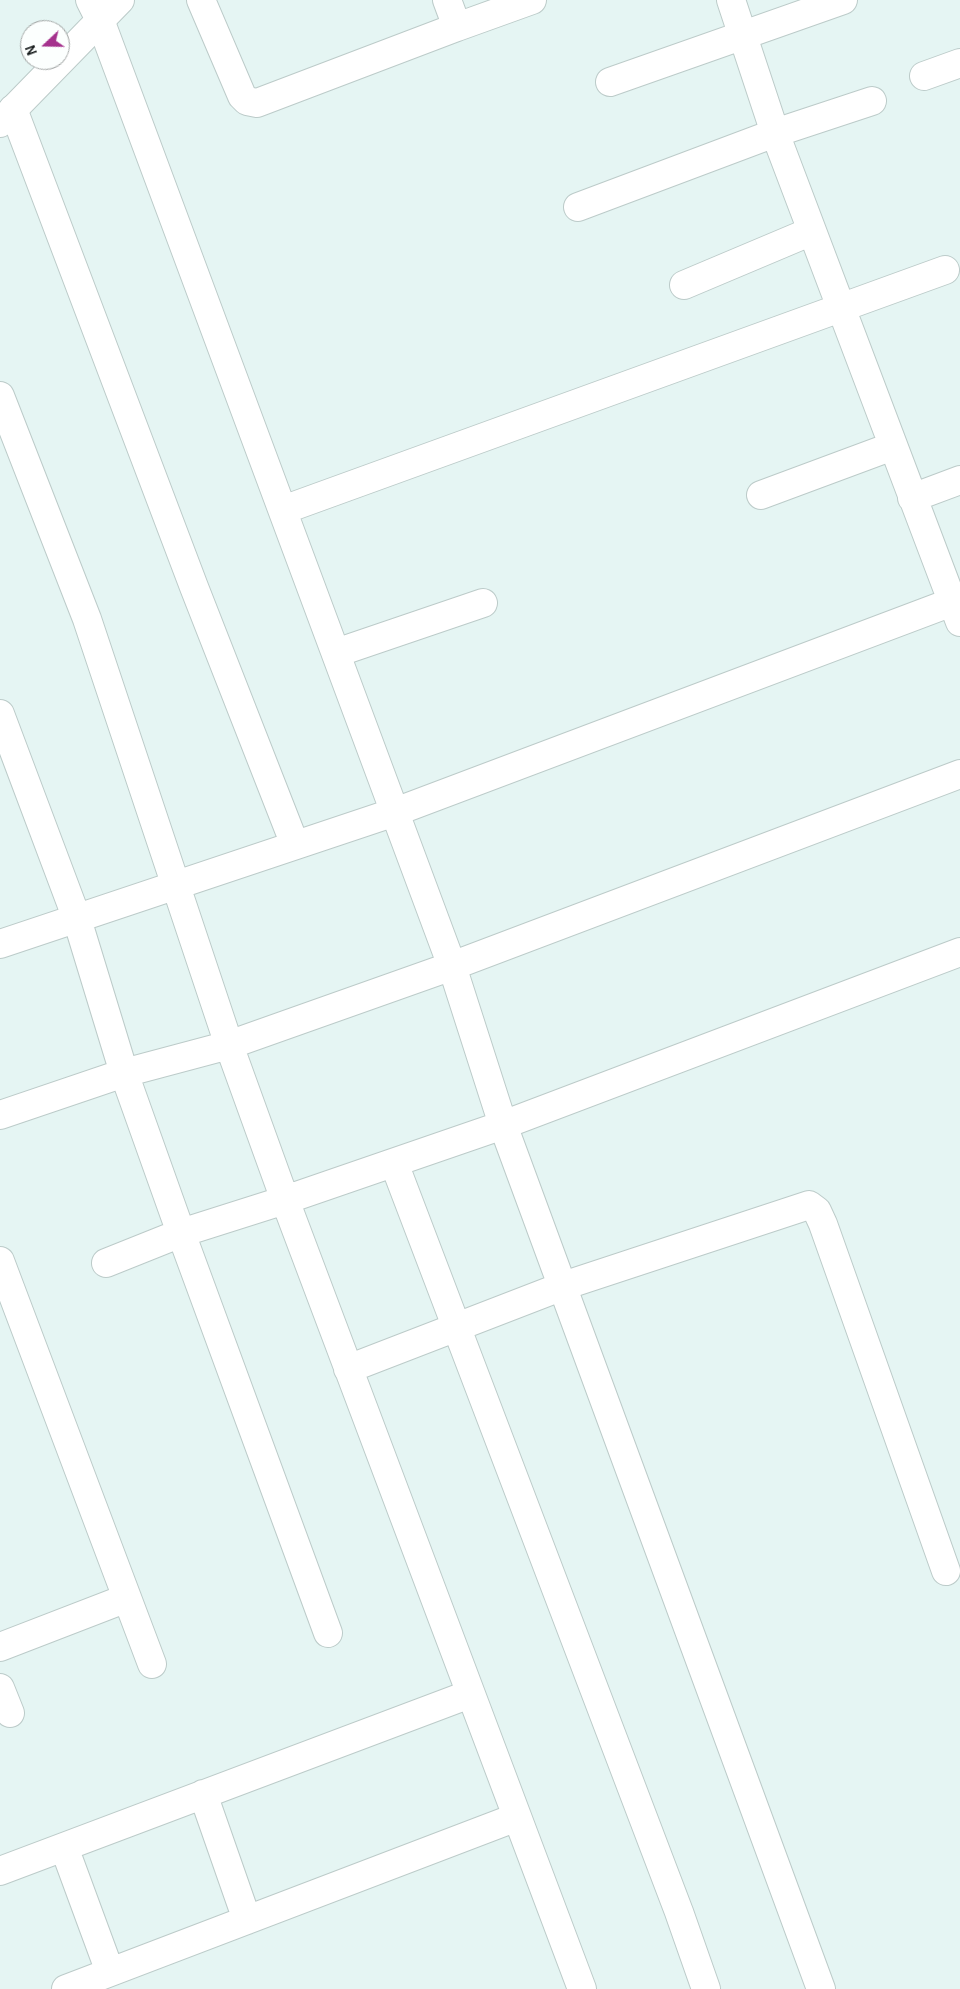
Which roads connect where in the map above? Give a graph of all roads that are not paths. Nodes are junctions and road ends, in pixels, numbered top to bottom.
1 (120, 0) edge
2 (201, 0) edge
3 (447, 0) edge
4 (532, 0) edge
5 (730, 0) edge
6 (843, 0) edge
7 (95, 10) edge
8 (456, 27) junction
9 (742, 36) junction
10 (960, 63) edge
11 (924, 76) dead end
12 (610, 82) dead end
13 (872, 101) dead end
14 (7, 116) edge
15 (775, 134) junction
16 (578, 207) dead end
17 (812, 231) junction
18 (944, 270) dead end
19 (684, 285) dead end
20 (840, 306) junction
21 (0, 396) edge
22 (893, 446) junction
23 (960, 480) edge
24 (761, 494) dead end
25 (912, 498) junction
26 (283, 510) junction
27 (484, 603) dead end
28 (958, 608) edge
29 (336, 653) junction
30 (0, 714) edge
31 (960, 774) edge
32 (395, 812) junction
33 (295, 845) junction
34 (176, 886) junction
35 (77, 920) junction
36 (0, 944) edge
37 (960, 952) edge
38 (452, 966) junction
39 (229, 1045) junction
40 (124, 1073) junction
41 (0, 1116) edge
42 (503, 1125) junction
43 (394, 1163) junction
44 (285, 1200) junction
45 (181, 1233) junction
46 (0, 1261) edge
47 (106, 1263) dead end
48 (563, 1286) junction
49 (456, 1327) junction
50 (348, 1369) junction
51 (946, 1571) dead end
52 (127, 1598) junction
53 (328, 1633) dead end
54 (0, 1647) edge
55 (152, 1664) dead end
56 (0, 1688) edge
57 (470, 1694) junction
58 (10, 1713) dead end
59 (203, 1794) junction
60 (517, 1817) junction
61 (64, 1847) junction
62 (0, 1871) edge
63 (247, 1920) junction
64 (110, 1972) junction
65 (66, 1989) edge
66 (582, 1989) edge
67 (706, 1989) edge
68 (821, 1989) edge

1 - 7 street
2 - 8 street
3 - 8 street
4 - 8 street
5 - 9 street
6 - 9 street
7 - 14 street
7 - 26 street
9 - 12 street
9 - 15 street
10 - 11 street
13 - 15 street
14 - 33 street
15 - 16 street
15 - 17 street
17 - 19 street
17 - 20 street
18 - 20 street
20 - 22 street
20 - 26 street
21 - 34 street
22 - 24 street
22 - 25 street
23 - 25 street
25 - 28 street
26 - 29 street
27 - 29 street
28 - 32 street
29 - 32 street
30 - 35 street
31 - 38 street
32 - 33 street
32 - 38 street
33 - 34 street
34 - 35 street
34 - 39 street
35 - 36 street
35 - 40 street
37 - 42 street
38 - 39 street
38 - 42 street
39 - 40 street
39 - 44 street
40 - 41 street
40 - 45 street
42 - 43 street
42 - 48 street
43 - 44 street
43 - 49 street
44 - 45 street
44 - 50 street
45 - 47 street
45 - 53 street
46 - 52 street
48 - 49 street
48 - 51 street
48 - 68 street
49 - 50 street
49 - 67 street
50 - 57 street
52 - 54 street
52 - 55 street
56 - 58 street
57 - 59 street
57 - 60 street
59 - 61 street
59 - 63 street
60 - 63 street
60 - 66 street
61 - 62 street
61 - 64 street
63 - 64 street
64 - 65 street

